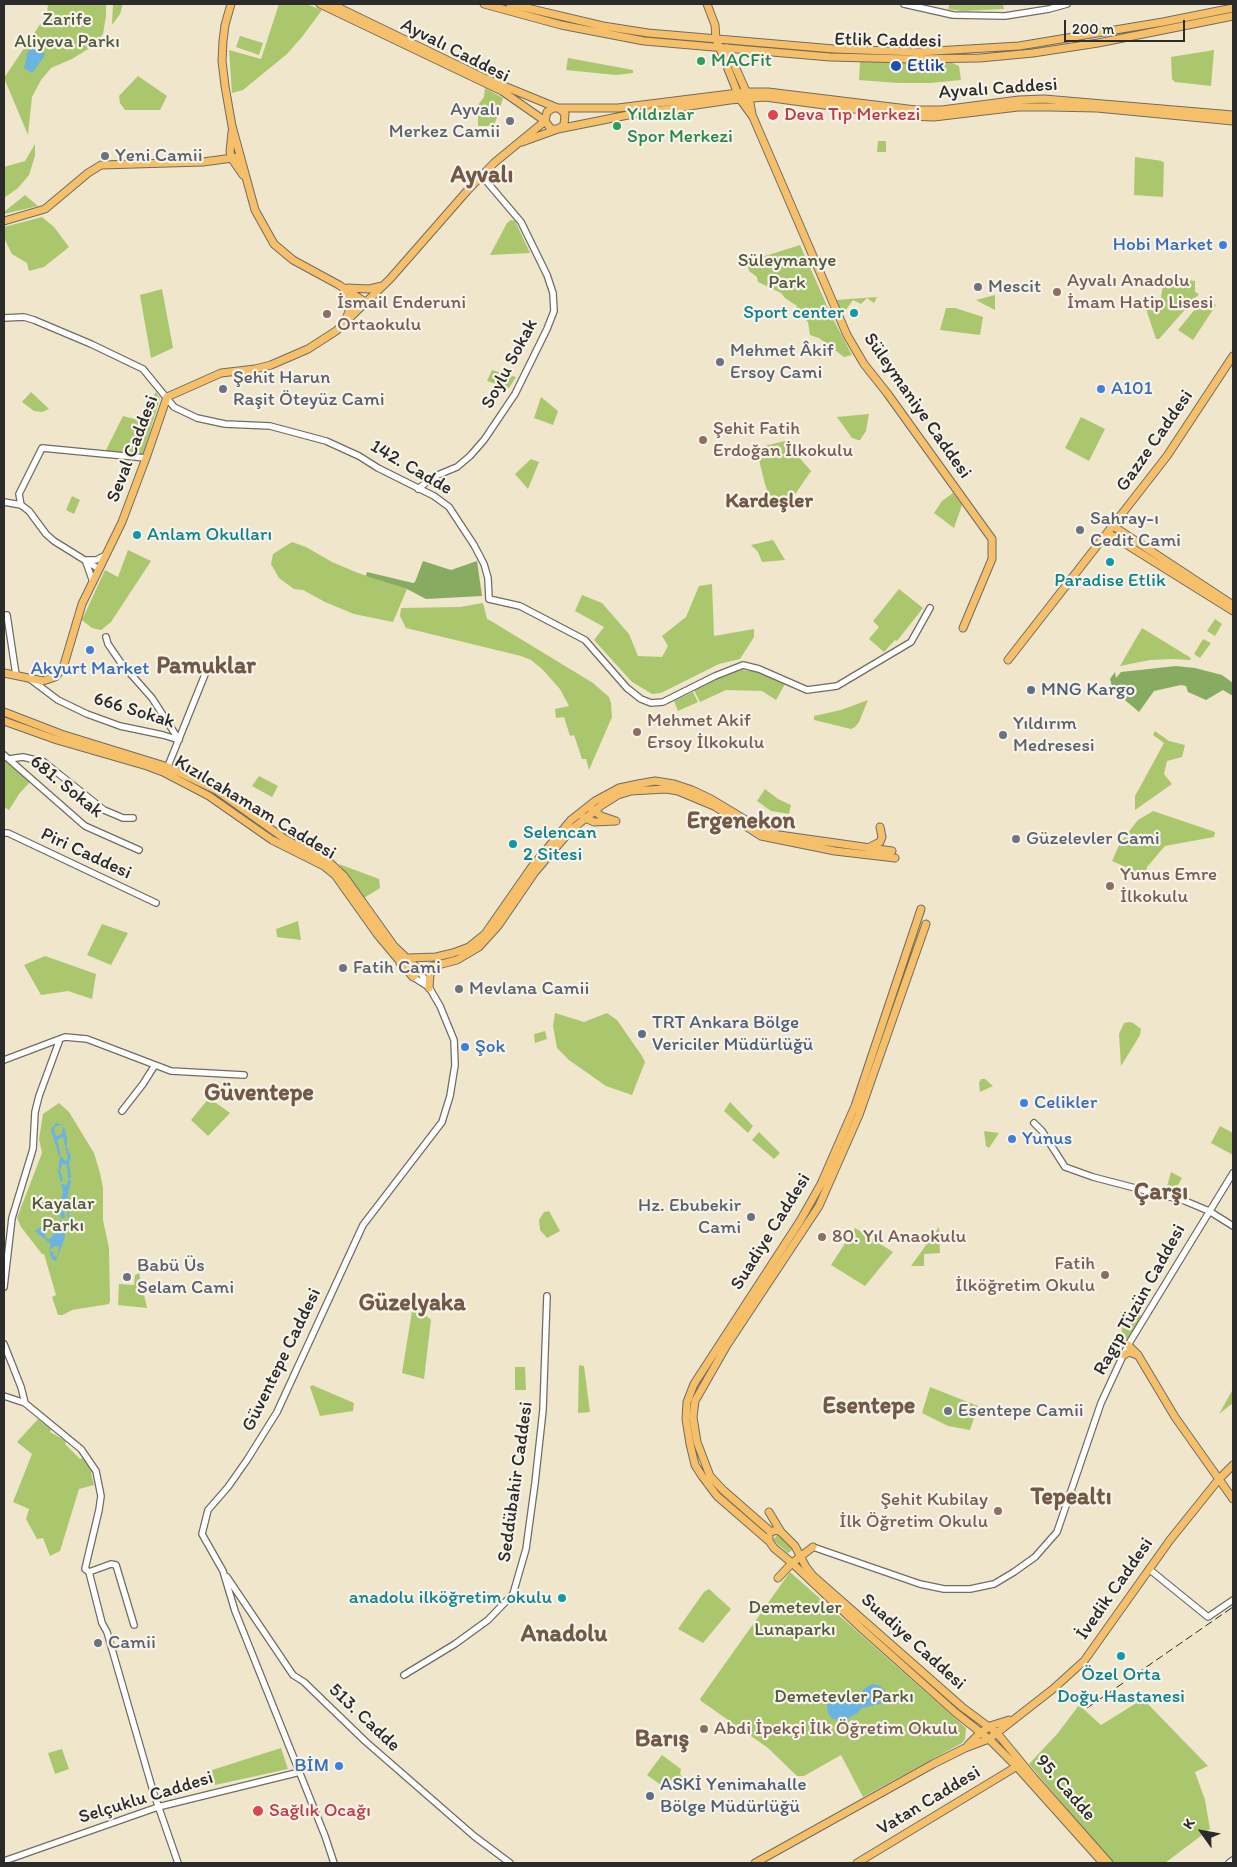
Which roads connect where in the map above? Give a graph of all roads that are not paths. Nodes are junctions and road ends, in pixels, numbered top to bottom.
1 (232, 4) edge
2 (320, 4) edge
3 (331, 4) edge
4 (484, 4) edge
5 (510, 4) edge
6 (708, 4) edge
7 (904, 4) edge
8 (1067, 4) edge
9 (1233, 8) edge
10 (1233, 16) edge
11 (720, 40) junction
12 (724, 49) junction
13 (745, 51) junction
14 (738, 70) junction
15 (743, 96) junction
16 (556, 108) junction
17 (1233, 115) edge
18 (545, 121) junction
19 (1233, 121) edge
20 (232, 126) junction
21 (558, 129) junction
22 (517, 144) junction
23 (240, 153) junction
24 (231, 155) junction
25 (482, 176) junction
26 (246, 180) junction
27 (4, 221) edge
28 (382, 286) junction
29 (348, 290) junction
30 (366, 301) junction
31 (4, 318) edge
32 (342, 325) junction
33 (1233, 356) edge
34 (166, 397) junction
35 (146, 458) junction
36 (418, 489) junction
37 (4, 502) edge
38 (21, 505) junction
39 (1112, 526) junction
40 (1108, 533) junction
41 (106, 555) junction
42 (85, 560) junction
43 (100, 568) junction
44 (93, 582) junction
45 (1233, 605) edge
46 (930, 608) dead end
47 (1233, 611) edge
48 (4, 615) edge
49 (963, 628) dead end
50 (106, 637) dead end
51 (1008, 660) dead end
52 (208, 667) dead end
53 (4, 674) edge
54 (16, 675) junction
55 (30, 679) junction
56 (4, 712) edge
57 (4, 721) edge
58 (179, 740) junction
59 (6, 757) edge
60 (167, 770) junction
61 (652, 785) junction
62 (609, 801) junction
63 (592, 809) junction
64 (582, 816) junction
65 (133, 818) dead end
66 (607, 819) junction
67 (594, 822) junction
68 (753, 824) junction
69 (880, 827) dead end
70 (571, 830) junction
71 (4, 833) edge
72 (755, 833) junction
73 (867, 848) junction
74 (139, 850) dead end
75 (156, 903) dead end
76 (508, 907) junction
77 (921, 909) dead end
78 (926, 924) dead end
79 (408, 958) junction
80 (400, 963) junction
81 (440, 965) junction
82 (419, 970) junction
83 (413, 976) junction
84 (429, 988) junction
85 (60, 1039) junction
86 (4, 1060) edge
87 (155, 1065) junction
88 (244, 1075) dead end
89 (122, 1110) dead end
90 (1034, 1123) dead end
91 (1233, 1173) edge
92 (1209, 1211) junction
93 (1233, 1226) edge
94 (4, 1288) edge
95 (547, 1296) dead end
96 (4, 1344) edge
97 (1128, 1345) junction
98 (1124, 1355) junction
99 (1138, 1355) junction
100 (4, 1396) edge
101 (25, 1403) junction
102 (1233, 1465) edge
103 (1219, 1479) junction
104 (1233, 1499) edge
105 (772, 1531) junction
106 (781, 1532) junction
107 (769, 1541) junction
108 (795, 1546) junction
109 (813, 1547) junction
110 (801, 1556) junction
111 (789, 1561) junction
112 (1149, 1569) junction
113 (87, 1570) junction
114 (223, 1571) junction
115 (1233, 1600) edge
116 (134, 1625) dead end
117 (404, 1675) dead end
118 (1012, 1720) junction
119 (990, 1726) junction
120 (980, 1733) junction
121 (997, 1733) junction
122 (989, 1739) junction
123 (966, 1747) junction
124 (1020, 1765) junction
125 (300, 1772) junction
126 (158, 1806) junction
127 (1233, 1860) edge
128 (4, 1861) edge
129 (178, 1863) edge
130 (334, 1863) edge
131 (510, 1863) edge
132 (755, 1863) edge
133 (857, 1863) edge
134 (1103, 1863) edge
135 (1109, 1863) edge
136 (1229, 1863) edge

1 - 20 main road
2 - 18 main road, Ayvalı Caddesi
3 - 16 main road, Ayvalı Caddesi
4 - 12 main road, Etlik Caddesi
5 - 11 main road, Etlik Caddesi
6 - 11 main road
7 - 8 street
9 - 11 main road, Etlik Caddesi
10 - 13 main road, Etlik Caddesi
11 - 12 main road
12 - 13 main road, Etlik Caddesi
12 - 14 main road, Süleymaniye Caddesi
12 - 15 main road, Süleymaniye Caddesi
13 - 14 main road
14 - 15 main road, Süleymaniye Caddesi
15 - 16 main road, Ayvalı Caddesi
15 - 17 main road, Ayvalı Caddesi
15 - 19 main road, Ayvalı Caddesi
15 - 21 main road, Ayvalı Caddesi
15 - 49 main road, Süleymaniye Caddesi
16 - 18 main road
16 - 21 main road
18 - 21 main road, Ayvalı Caddesi
18 - 22 main road, Seval Caddesi
20 - 23 main road
20 - 24 main road
21 - 22 main road, Seval Caddesi
22 - 25 main road, Seval Caddesi
23 - 24 main road
23 - 26 main road
24 - 26 main road
24 - 27 main road
25 - 28 main road, Seval Caddesi
25 - 36 street, Soylu Sokak
26 - 29 main road
28 - 29 main road
28 - 30 main road, Seval Caddesi
29 - 30 main road
29 - 32 main road
30 - 32 main road, Seval Caddesi
31 - 34 street, 142. Cadde
32 - 34 main road, Seval Caddesi
33 - 39 main road, Gazze Caddesi
34 - 35 main road, Seval Caddesi
34 - 36 street, 142. Cadde
35 - 38 street
35 - 41 main road, Seval Caddesi
36 - 46 street, 142. Cadde
37 - 38 street
38 - 42 street
39 - 40 main road, Gazze Caddesi
39 - 45 main road
40 - 47 main road
40 - 51 main road, Gazze Caddesi
41 - 42 street
41 - 43 main road, Seval Caddesi
42 - 43 street
42 - 44 street
43 - 44 main road, Seval Caddesi
44 - 55 main road, Seval Caddesi
48 - 54 street
50 - 58 street
52 - 58 street
53 - 54 main road, Seval Caddesi
54 - 55 main road, Seval Caddesi
55 - 58 street, 666 Sokak
56 - 60 main road, Kızılcahamam Caddesi
57 - 60 main road, Kızılcahamam Caddesi
58 - 60 street
59 - 65 street
59 - 74 street, 681. Sokak
60 - 79 main road, Kızılcahamam Caddesi
60 - 80 main road, Kızılcahamam Caddesi
61 - 62 main road
61 - 63 main road
61 - 68 main road
61 - 72 main road
62 - 63 main road
62 - 66 main road
63 - 64 main road
63 - 66 main road
64 - 67 main road
64 - 70 main road
64 - 76 main road
66 - 67 main road
67 - 70 main road
68 - 72 main road
68 - 73 main road
69 - 73 main road
70 - 76 main road
71 - 75 street, Piri Caddesi
72 - 73 main road
76 - 79 main road
76 - 81 main road
77 - 107 main road, Suadiye Caddesi
78 - 105 main road, Suadiye Caddesi
79 - 80 main road
79 - 82 main road, Kızılcahamam Caddesi
80 - 83 main road, Kızılcahamam Caddesi
81 - 82 main road
81 - 84 main road
82 - 83 main road
82 - 84 street, Güventepe Caddesi
83 - 84 street
84 - 114 street, Güventepe Caddesi
85 - 86 street
85 - 87 street
85 - 94 street
87 - 88 street
87 - 89 street
90 - 92 street
91 - 92 street, Ragıp Tüzün Caddesi
92 - 93 street
92 - 97 street, Ragıp Tüzün Caddesi
95 - 117 street, Seddübahir Caddesi
96 - 101 street
97 - 98 street, Ragıp Tüzün Caddesi
97 - 99 main road
98 - 99 main road
98 - 109 street, Ragıp Tüzün Caddesi
99 - 103 main road
100 - 101 street
101 - 113 street
102 - 103 main road, İvedik Caddesi
103 - 104 main road
103 - 112 main road, İvedik Caddesi
105 - 106 main road
105 - 106 main road
105 - 107 main road
106 - 108 main road, Suadiye Caddesi
107 - 111 main road, Suadiye Caddesi
108 - 109 main road, Ragıp Tüzün Caddesi
108 - 110 main road, Suadiye Caddesi
109 - 110 main road
110 - 111 main road
110 - 119 main road, Suadiye Caddesi
111 - 120 main road, Suadiye Caddesi
112 - 115 street
112 - 118 main road, İvedik Caddesi
113 - 116 street
113 - 126 street
114 - 125 street, Güventepe Caddesi
114 - 131 street, 513. Cadde
118 - 119 main road, İvedik Caddesi
118 - 121 main road, İvedik Caddesi
119 - 120 main road, İvedik Caddesi
119 - 121 main road
120 - 122 main road
120 - 123 main road, İvedik Caddesi
121 - 122 main road, İvedik Caddesi
121 - 124 main road, 95. Cadde
122 - 123 main road, İvedik Caddesi
122 - 124 main road, 95. Cadde
123 - 132 main road, İvedik Caddesi
124 - 133 main road, Vatan Caddesi
124 - 134 main road, 95. Cadde
124 - 135 main road, 95. Cadde
125 - 126 street, Selçuklu Caddesi
125 - 130 street, Güventepe Caddesi
126 - 128 street, Selçuklu Caddesi
126 - 129 street
127 - 136 street

